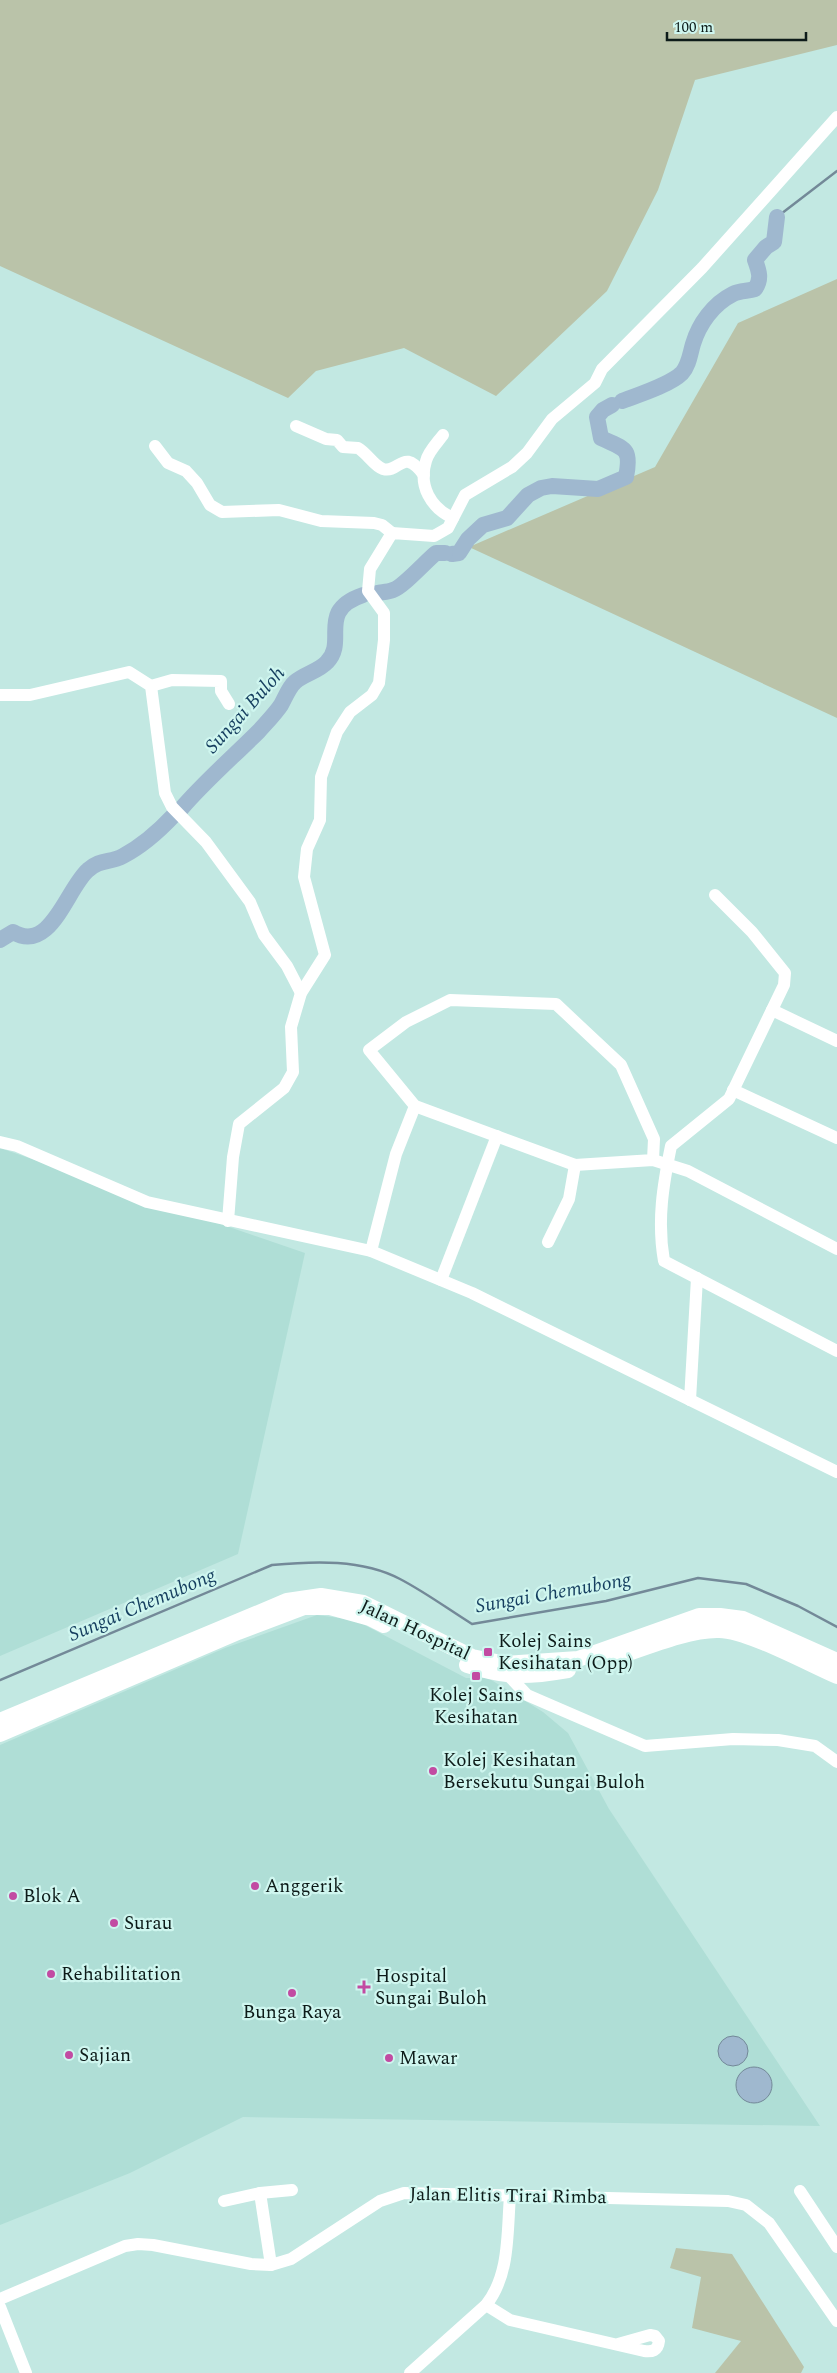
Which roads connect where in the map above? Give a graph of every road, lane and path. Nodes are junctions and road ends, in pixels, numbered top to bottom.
1 (837, 117) edge
2 (296, 426) dead end
3 (443, 435) dead end
4 (155, 446) dead end
5 (424, 474) junction
6 (453, 518) junction
7 (392, 533) junction
8 (151, 686) junction
9 (0, 694) edge
10 (228, 704) dead end
11 (716, 894) dead end
12 (301, 992) junction
13 (772, 1010) junction
14 (837, 1041) edge
15 (733, 1090) junction
16 (415, 1106) junction
17 (497, 1136) junction
18 (837, 1138) edge
19 (0, 1142) edge
20 (653, 1160) junction
21 (667, 1164) junction
22 (575, 1165) junction
23 (228, 1221) junction
24 (548, 1242) dead end
25 (837, 1249) edge
26 (371, 1251) junction
27 (697, 1278) junction
28 (441, 1280) junction
29 (837, 1351) edge
30 (690, 1400) junction
31 (837, 1472) edge
32 (837, 1662) edge
33 (506, 1669) junction
34 (837, 1676) edge
35 (0, 1721) edge
36 (0, 1734) edge
37 (837, 1762) edge
38 (292, 2190) dead end
39 (800, 2191) dead end
40 (260, 2193) junction
41 (510, 2196) junction
42 (224, 2200) dead end
43 (837, 2247) edge
44 (271, 2265) junction
45 (0, 2299) edge
46 (486, 2305) junction
47 (0, 2308) edge
48 (837, 2321) edge
49 (618, 2344) dead end
50 (26, 2373) edge
51 (410, 2373) edge

1 - 6 street
2 - 5 street
3 - 5 street
4 - 7 street
5 - 6 street
6 - 7 street
7 - 12 street
8 - 9 street
8 - 10 street
8 - 12 street
11 - 13 street
12 - 23 street
13 - 14 street
13 - 15 street
15 - 18 street
15 - 21 street
16 - 17 street
16 - 20 street
16 - 26 street
17 - 22 street
17 - 28 street
19 - 23 street
20 - 21 street
20 - 22 street
21 - 25 street
21 - 27 street
22 - 24 street
23 - 26 street
26 - 28 street
27 - 29 street
27 - 30 street
28 - 30 street
30 - 31 street
32 - 33 main road, Jalan Hospital
33 - 34 main road, Jalan Hospital
33 - 35 main road, Jalan Hospital
33 - 36 main road, Jalan Hospital
33 - 37 street
38 - 40 street
39 - 43 street
40 - 42 street
40 - 44 street
41 - 44 street, Jalan Elitis Tirai Rimba
41 - 46 street
41 - 48 street, Jalan Elitis Tirai Rimba
44 - 45 street, Jalan Elitis Tirai Rimba
46 - 49 street
46 - 51 street
47 - 50 street

